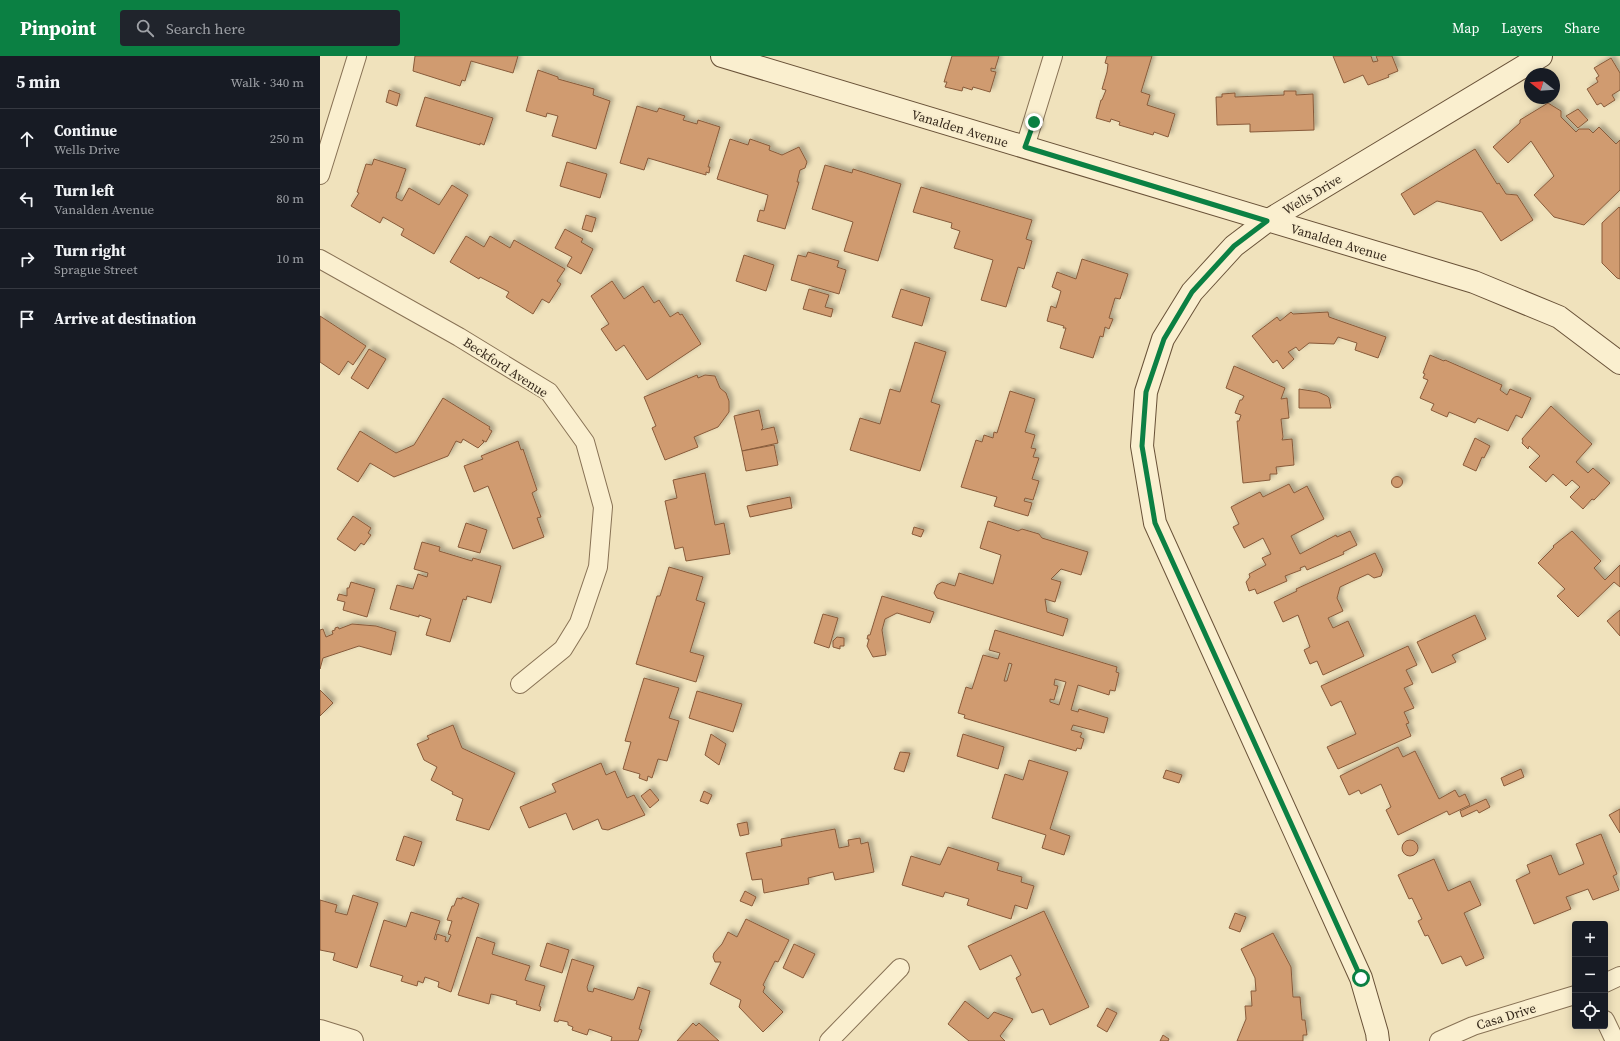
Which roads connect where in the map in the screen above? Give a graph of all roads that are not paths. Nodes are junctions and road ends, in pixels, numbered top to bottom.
1 (358, 56) edge
2 (722, 56) edge
3 (1053, 56) edge
4 (1541, 56) edge
5 (1025, 147) junction
6 (320, 175) edge
7 (1267, 221) junction
8 (320, 259) edge
9 (1620, 363) edge
10 (520, 684) dead end
11 (900, 968) dead end
12 (1620, 976) edge
13 (1608, 982) edge
14 (1572, 996) edge
15 (1608, 1026) edge
16 (320, 1031) edge
17 (352, 1041) edge
18 (829, 1041) edge
19 (1378, 1041) edge
20 (1439, 1041) edge
21 (1615, 1041) edge

1 - 6 street
2 - 5 main road, Vanalden Avenue
3 - 5 street
4 - 7 main road, Wells Drive
5 - 7 main road, Vanalden Avenue
7 - 9 main road, Vanalden Avenue
7 - 19 main road, Wells Drive
8 - 10 street, Beckford Avenue
11 - 18 street
12 - 13 street
14 - 20 street, Casa Drive
15 - 21 street
16 - 17 main road

